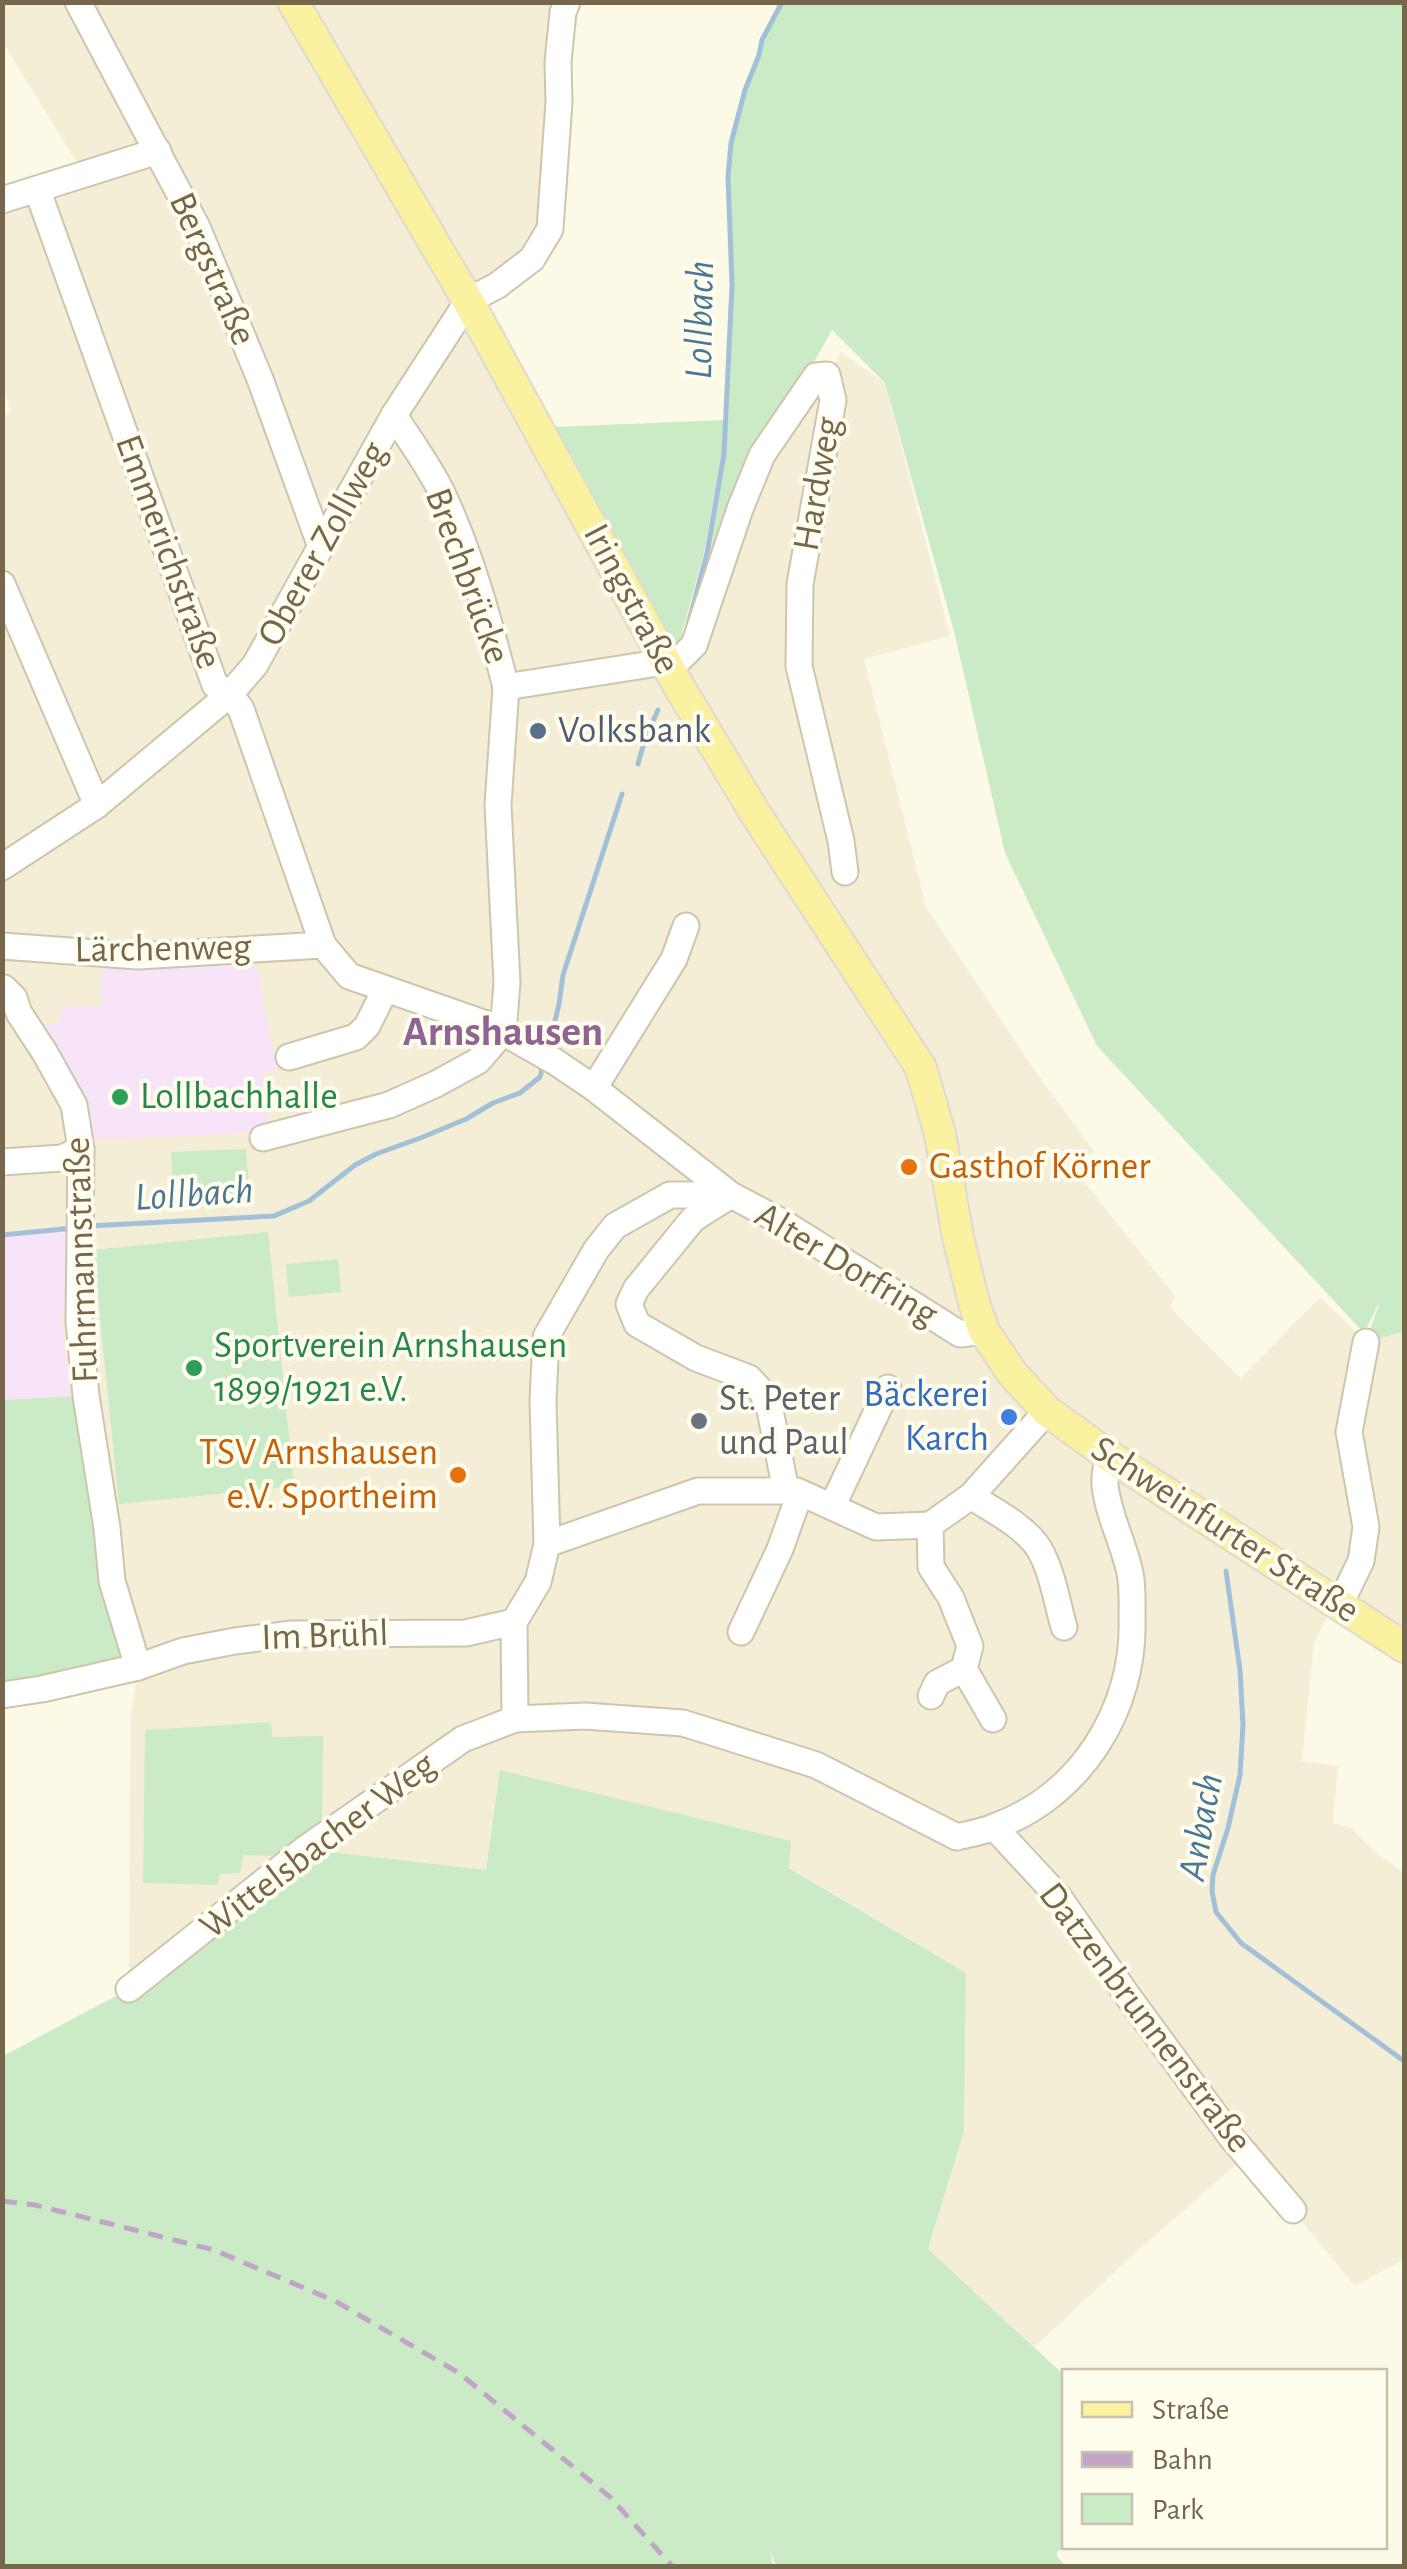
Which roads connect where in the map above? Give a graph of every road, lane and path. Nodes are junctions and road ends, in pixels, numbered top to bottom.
1 (78, 2) edge
2 (294, 2) edge
3 (567, 2) edge
4 (158, 151) junction
5 (37, 189) junction
6 (2, 200) edge
7 (468, 301) junction
8 (394, 415) junction
9 (321, 547) junction
10 (2, 584) edge
11 (11, 631) edge
12 (664, 662) junction
13 (506, 687) junction
14 (230, 694) junction
15 (97, 805) junction
16 (2, 866) edge
17 (845, 872) dead end
18 (686, 926) dead end
19 (324, 945) junction
20 (2, 946) edge
21 (4, 988) edge
22 (386, 990) junction
23 (502, 1032) junction
24 (288, 1057) dead end
25 (594, 1088) junction
26 (264, 1138) dead end
27 (81, 1149) junction
28 (2, 1162) edge
29 (730, 1195) junction
30 (984, 1331) junction
31 (1366, 1342) dead end
32 (888, 1388) dead end
33 (1048, 1411) junction
34 (1108, 1455) junction
35 (793, 1492) junction
36 (970, 1496) junction
37 (832, 1507) junction
38 (930, 1525) junction
39 (547, 1544) junction
40 (1339, 1606) junction
41 (514, 1622) junction
42 (1064, 1627) dead end
43 (742, 1632) dead end
44 (1404, 1647) edge
45 (138, 1666) junction
46 (964, 1668) junction
47 (2, 1694) edge
48 (932, 1696) dead end
49 (515, 1719) junction
50 (993, 1719) dead end
51 (994, 1827) junction
52 (129, 1989) dead end
53 (1293, 2210) dead end

1 - 4 street, Bergstraße
2 - 7 main road, Iringstraße
3 - 7 street
4 - 5 street
4 - 9 street, Bergstraße
5 - 6 street
5 - 14 street, Emmerichstraße
7 - 8 street, Oberer Zollweg
7 - 12 main road, Iringstraße
8 - 9 street, Oberer Zollweg
8 - 13 street, Brechbrücke
9 - 14 street, Oberer Zollweg
10 - 11 street
11 - 15 street
12 - 13 street
12 - 17 street, Hardweg
12 - 30 main road, Iringstraße
13 - 23 street, Brechbrücke
14 - 15 street, Oberer Zollweg
14 - 19 street, Emmerichstraße
15 - 16 street, Oberer Zollweg
18 - 25 street
19 - 20 street, Lärchenweg
19 - 22 street, Emmerichstraße
21 - 27 street, Fuhrmannstraße
22 - 23 street, Emmerichstraße
22 - 24 street
23 - 25 street, Emmerichstraße
23 - 26 street
25 - 29 street, Emmerichstraße
27 - 28 street
27 - 45 street, Fuhrmannstraße
29 - 30 street, Alter Dorfring
29 - 35 street
29 - 39 street, Alter Dorfring
30 - 33 main road, Iringstraße
31 - 40 street
32 - 37 street
33 - 34 main road, Schweinfurter Straße
33 - 36 street
34 - 40 main road, Schweinfurter Straße
34 - 51 street
35 - 37 street
35 - 39 street
35 - 43 street
36 - 38 street
36 - 42 street
37 - 38 street
38 - 46 street
39 - 41 street, Alter Dorfring
40 - 44 main road, Schweinfurter Straße
41 - 45 street, Im Brühl
41 - 49 street
45 - 47 street, Im Brühl
46 - 48 street
46 - 50 street
49 - 51 street
49 - 52 street, Wittelsbacher Weg
51 - 53 street, Datzenbrunnenstraße

